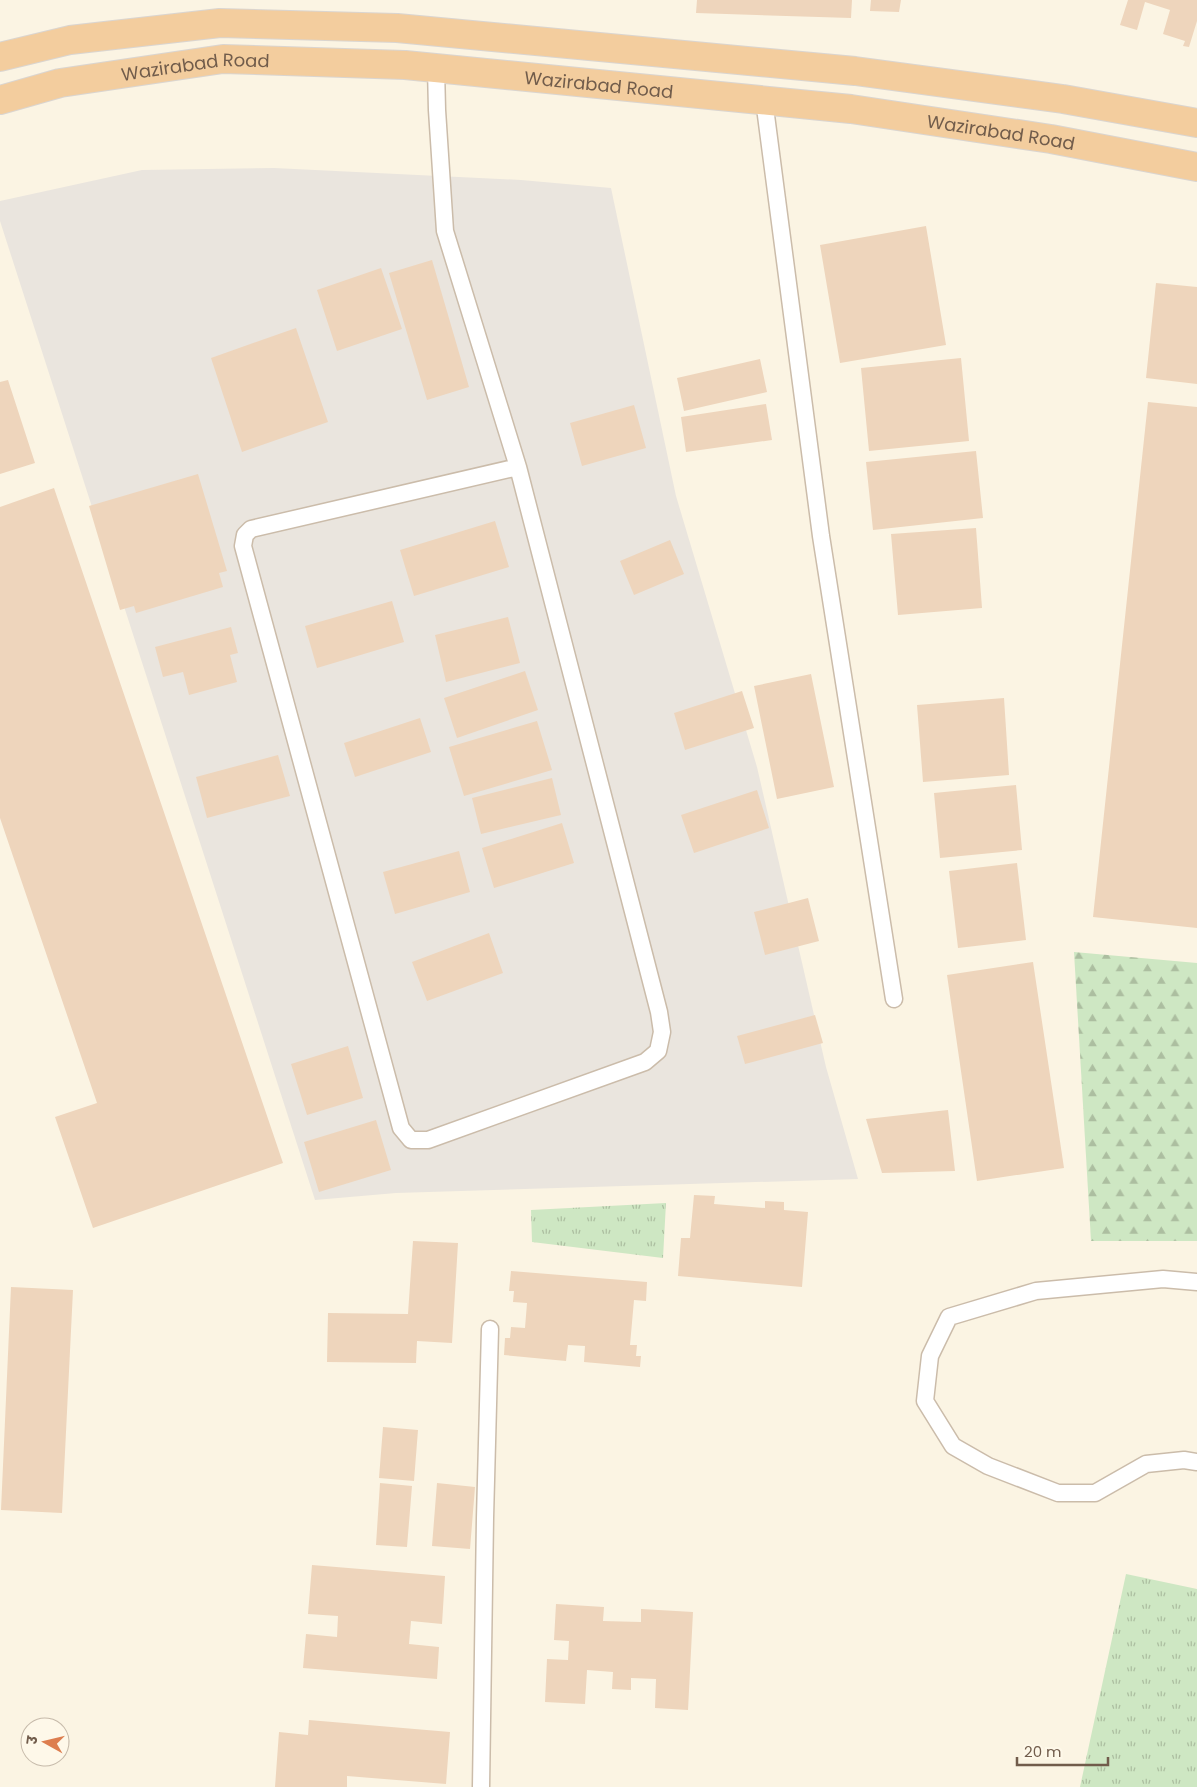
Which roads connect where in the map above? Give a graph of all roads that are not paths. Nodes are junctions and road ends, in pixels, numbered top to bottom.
1 (0, 57) edge
2 (436, 68) junction
3 (0, 100) edge
4 (764, 100) junction
5 (1197, 123) edge
6 (1197, 166) edge
7 (518, 467) junction
8 (894, 999) dead end
9 (1197, 1282) edge
10 (490, 1329) dead end
11 (1197, 1462) edge
12 (481, 1787) edge

1 - 5 highway, Wazirabad Road
2 - 3 highway, Wazirabad Road
2 - 4 highway, Wazirabad Road
2 - 7 lane
4 - 6 highway, Wazirabad Road
4 - 8 lane
7 - 7 lane
9 - 11 lane
10 - 12 lane

